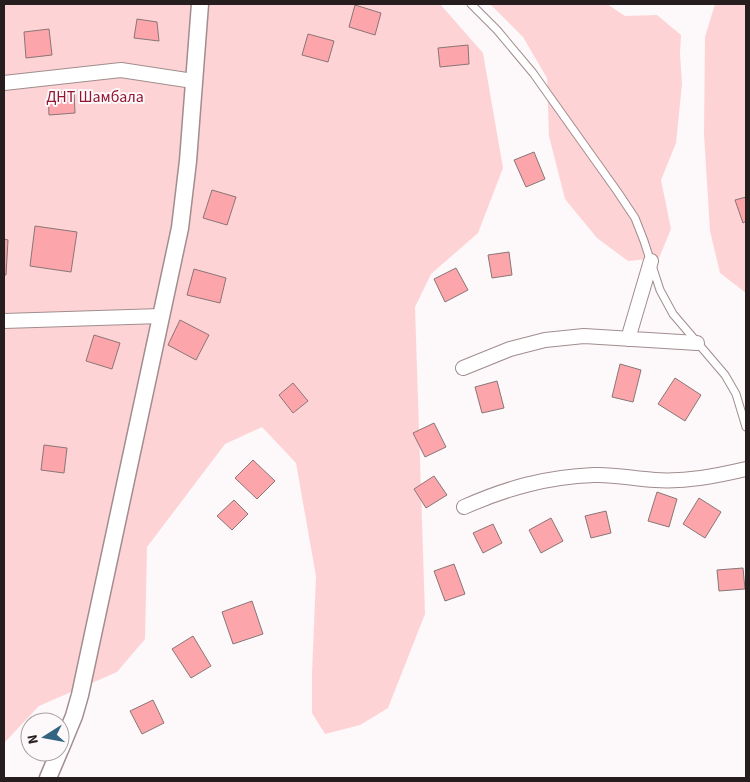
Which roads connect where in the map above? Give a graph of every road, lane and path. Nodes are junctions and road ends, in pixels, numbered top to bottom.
1 (200, 4) edge
2 (471, 4) edge
3 (193, 81) junction
4 (4, 84) edge
5 (651, 261) junction
6 (162, 316) junction
7 (4, 321) edge
8 (628, 339) junction
9 (697, 343) junction
10 (463, 368) dead end
11 (746, 428) edge
12 (746, 469) edge
13 (464, 507) dead end
14 (70, 726) edge
15 (55, 762) edge
16 (48, 778) edge

1 - 3 street
2 - 5 lane
3 - 4 street
3 - 6 street
5 - 8 street
5 - 9 lane
6 - 7 street
6 - 14 street
8 - 9 street
8 - 10 street
9 - 11 lane
12 - 13 street
15 - 16 street

